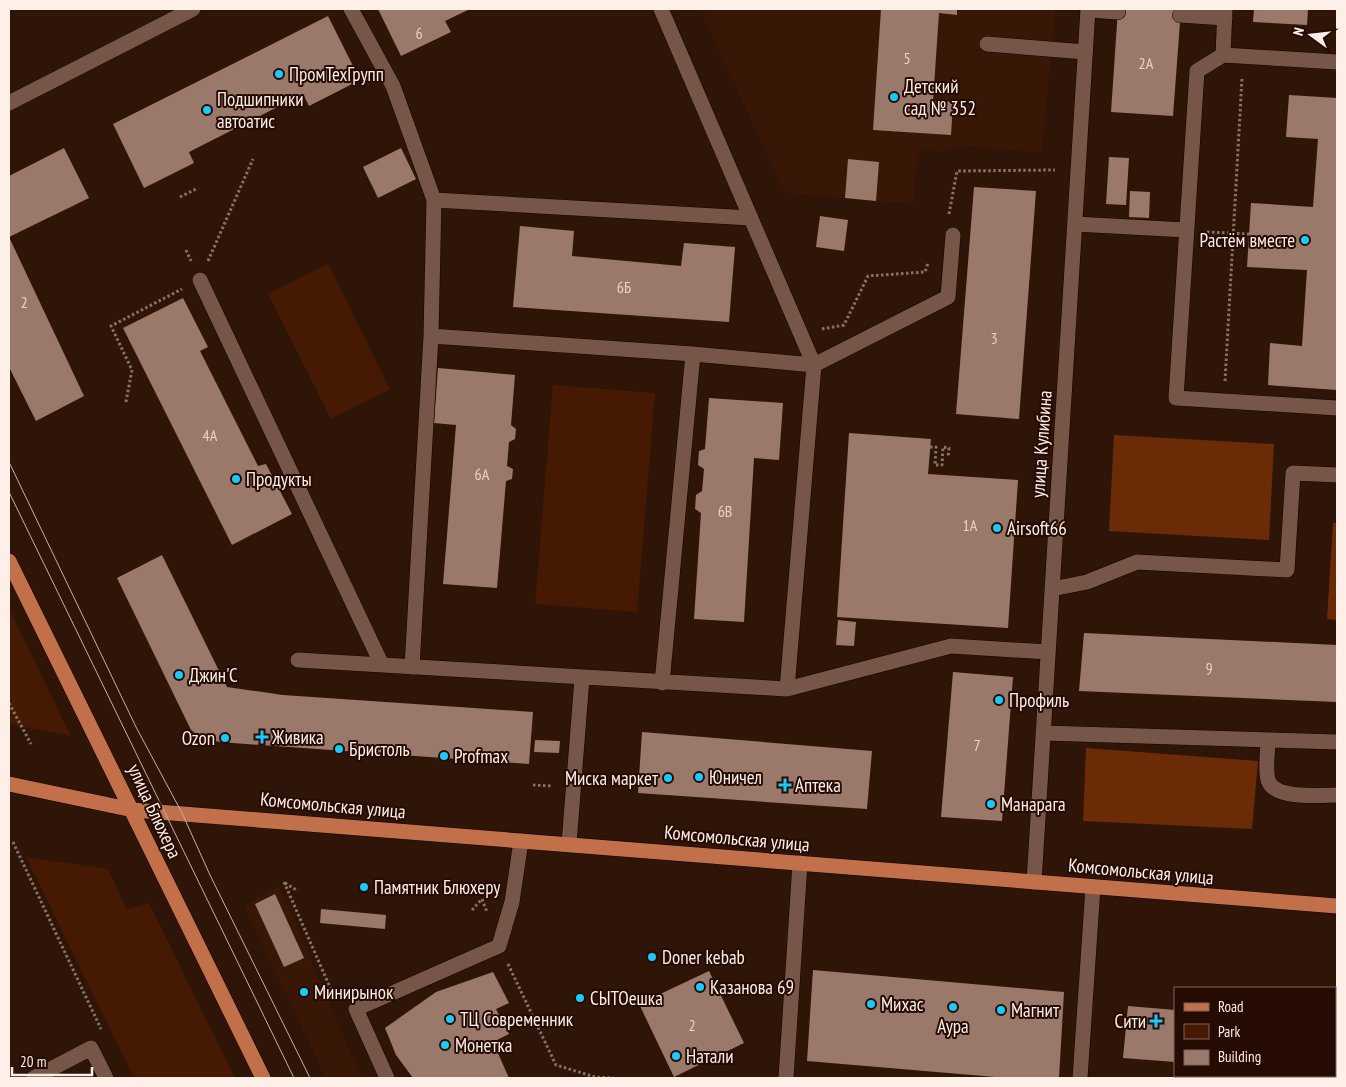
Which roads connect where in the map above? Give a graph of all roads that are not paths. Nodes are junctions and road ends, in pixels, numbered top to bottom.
1 (193, 9) edge
2 (351, 9) edge
3 (661, 9) edge
4 (1088, 10) edge
5 (1118, 12) dead end
6 (1225, 13) edge
7 (1180, 15) dead end
8 (987, 44) dead end
9 (1085, 52) junction
10 (1223, 55) junction
11 (1337, 62) edge
12 (9, 103) edge
13 (434, 200) junction
14 (751, 218) junction
15 (1075, 224) junction
16 (1186, 230) junction
17 (953, 235) dead end
18 (200, 280) road end
19 (431, 336) junction
20 (693, 354) junction
21 (814, 365) junction
22 (1337, 408) edge
23 (1337, 475) edge
24 (9, 561) edge
25 (1052, 589) junction
26 (1048, 652) junction
27 (298, 660) dead end
28 (382, 666) junction
29 (412, 667) junction
30 (582, 678) junction
31 (662, 683) junction
32 (787, 689) junction
33 (1044, 732) junction
34 (1268, 740) junction
35 (1337, 742) edge
36 (9, 784) edge
37 (1337, 795) edge
38 (133, 810) junction
39 (521, 841) junction
40 (569, 844) junction
41 (800, 863) junction
42 (1034, 882) junction
43 (1093, 887) junction
44 (1337, 906) edge
45 (34, 1078) edge
46 (106, 1078) edge
47 (264, 1078) edge
48 (387, 1078) edge
49 (786, 1078) edge
50 (1080, 1078) edge

1 - 12 street
2 - 13 street
3 - 14 street
4 - 5 street
4 - 9 street, улица Кулибина
6 - 7 street
6 - 10 street
8 - 9 street
9 - 15 street, улица Кулибина
10 - 11 street
10 - 16 street
13 - 14 street
13 - 19 street
14 - 21 street
15 - 16 street
15 - 25 street, улица Кулибина
16 - 22 street
17 - 21 street
18 - 28 street
19 - 20 street
19 - 29 street
20 - 21 street
20 - 31 street
21 - 32 street
23 - 25 street
24 - 38 main road, улица Блюхера
25 - 26 street, улица Кулибина
26 - 32 street
26 - 33 street, улица Кулибина
27 - 28 street
28 - 29 street
29 - 30 street
30 - 31 street
30 - 40 street
31 - 32 street
33 - 34 street
33 - 42 street, улица Кулибина
34 - 35 street
34 - 37 street
36 - 38 main road, Комсомольская улица
38 - 39 main road, Комсомольская улица
38 - 47 main road, улица Блюхера
39 - 40 main road, Комсомольская улица
39 - 48 street
40 - 41 main road, Комсомольская улица
41 - 42 main road, Комсомольская улица
41 - 49 street
42 - 43 main road, Комсомольская улица
43 - 44 main road, Комсомольская улица
43 - 50 street
45 - 46 street

